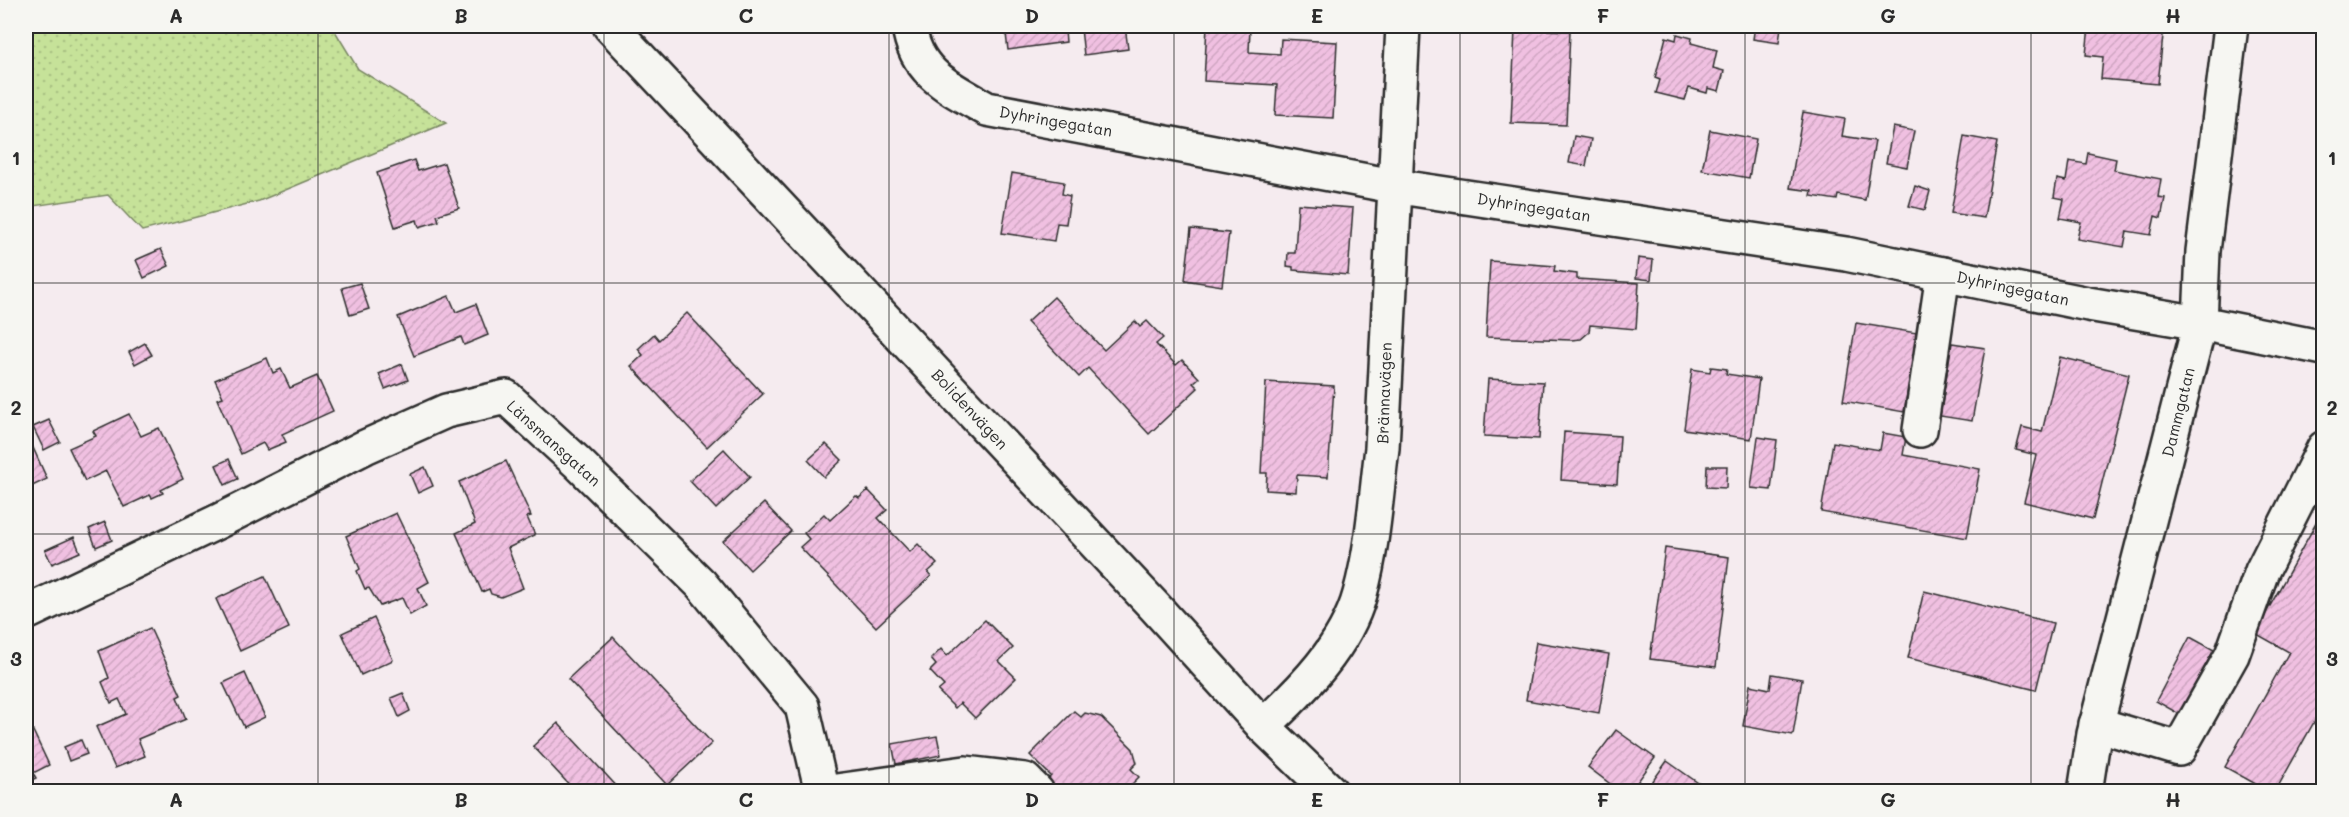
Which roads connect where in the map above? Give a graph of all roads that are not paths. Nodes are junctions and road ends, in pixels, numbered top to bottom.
1 (610, 26) edge
2 (909, 26) edge
3 (1403, 26) edge
4 (2231, 26) edge
5 (1393, 186) junction
6 (1943, 273) junction
7 (2200, 323) junction
8 (2324, 348) edge
9 (1920, 430) dead end
10 (2324, 448) edge
11 (26, 613) edge
12 (2096, 724) junction
13 (1263, 726) junction
14 (822, 792) edge
15 (829, 792) edge
16 (1037, 792) edge
17 (1331, 792) edge
18 (2085, 792) edge

1 - 13 street, Bolidenvägen
2 - 5 street, Dyhringegatan
3 - 5 street, Brännavägen
4 - 7 street, Dammgatan
5 - 6 street, Dyhringegatan
5 - 13 street, Brännavägen
6 - 7 street, Dyhringegatan
6 - 9 street
7 - 8 street, Dyhringegatan
7 - 12 street, Dammgatan
10 - 12 street
11 - 14 street, Länsmansgatan
12 - 18 street, Dammgatan
13 - 17 street, Bolidenvägen
15 - 16 street

